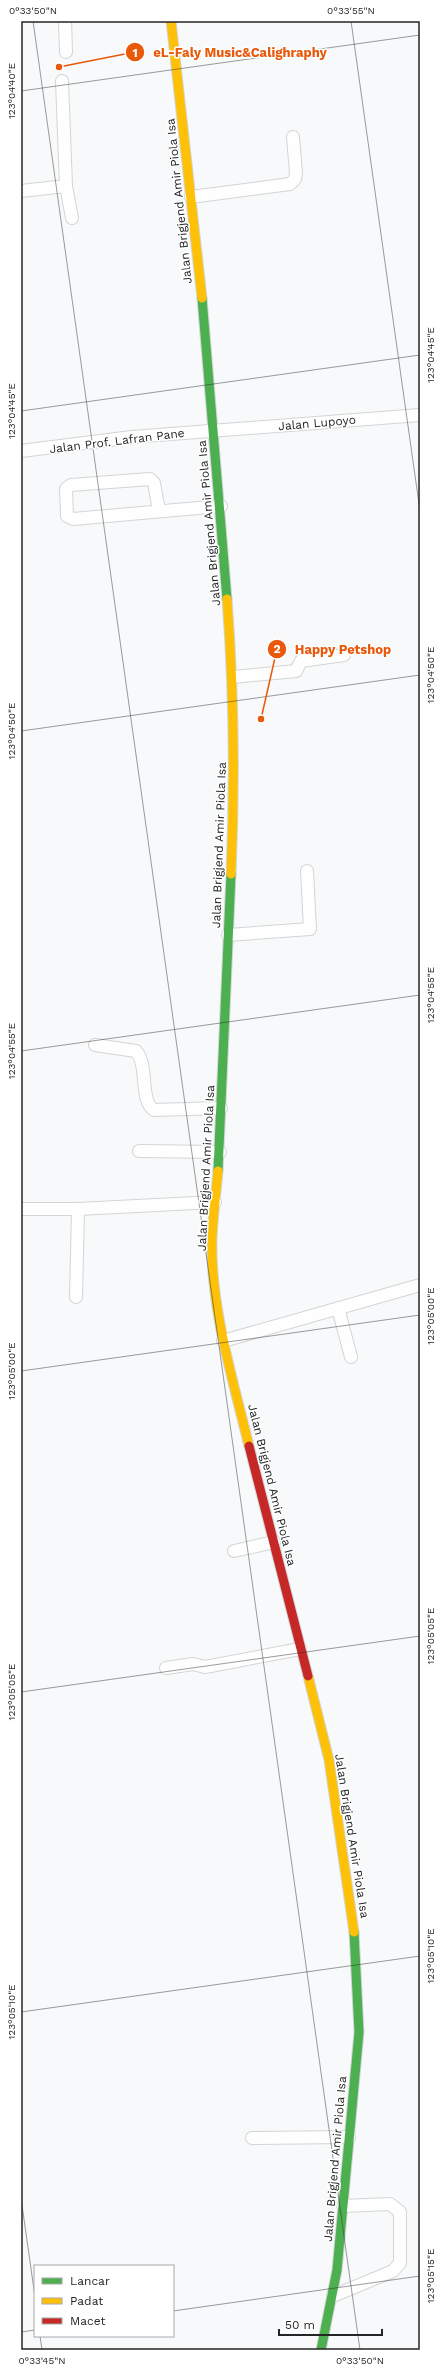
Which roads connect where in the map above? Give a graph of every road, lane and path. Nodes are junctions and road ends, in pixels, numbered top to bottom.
1 (65, 21) edge
2 (171, 21) edge
3 (66, 52) dead end
4 (62, 81) dead end
5 (293, 137) dead end
6 (66, 186) junction
7 (21, 191) edge
8 (192, 197) junction
9 (72, 218) dead end
10 (420, 415) edge
11 (213, 430) junction
12 (21, 451) edge
13 (221, 506) junction
14 (159, 511) junction
15 (344, 655) dead end
16 (233, 677) junction
17 (306, 871) dead end
18 (228, 935) junction
19 (95, 1046) dead end
20 (221, 1108) junction
21 (139, 1151) dead end
22 (220, 1152) junction
23 (216, 1202) junction
24 (21, 1209) edge
25 (78, 1209) junction
26 (420, 1285) edge
27 (76, 1297) dead end
28 (338, 1308) junction
29 (223, 1341) junction
30 (351, 1357) dead end
31 (274, 1542) junction
32 (234, 1550) dead end
33 (300, 1650) junction
34 (166, 1668) dead end
35 (349, 2137) junction
36 (252, 2138) dead end
37 (343, 2206) junction
38 (333, 2296) junction
39 (321, 2350) edge

1 - 3 street
2 - 8 main road, Jalan Brigjend Amir Piola Isa
4 - 6 street
5 - 8 street
6 - 7 street
6 - 9 street
8 - 11 main road, Jalan Brigjend Amir Piola Isa
10 - 11 street, Jalan Lupoyo
11 - 12 street, Jalan Prof. Lafran Pane
11 - 13 main road, Jalan Brigjend Amir Piola Isa
13 - 14 street
13 - 16 main road, Jalan Brigjend Amir Piola Isa
14 - 14 street
15 - 16 street
16 - 18 main road, Jalan Brigjend Amir Piola Isa
17 - 18 street
18 - 20 main road, Jalan Brigjend Amir Piola Isa
19 - 20 street
20 - 22 main road, Jalan Brigjend Amir Piola Isa
21 - 22 street
22 - 23 main road, Jalan Brigjend Amir Piola Isa
23 - 25 street
23 - 29 main road, Jalan Brigjend Amir Piola Isa
24 - 25 street
25 - 27 street
26 - 28 street
28 - 29 street
28 - 30 street
29 - 31 main road, Jalan Brigjend Amir Piola Isa
31 - 32 street
31 - 33 main road, Jalan Brigjend Amir Piola Isa
33 - 34 street
33 - 35 main road, Jalan Brigjend Amir Piola Isa
35 - 36 street
35 - 37 main road, Jalan Brigjend Amir Piola Isa
37 - 38 main road, Jalan Brigjend Amir Piola Isa
37 - 38 street
38 - 39 main road, Jalan Brigjend Amir Piola Isa

